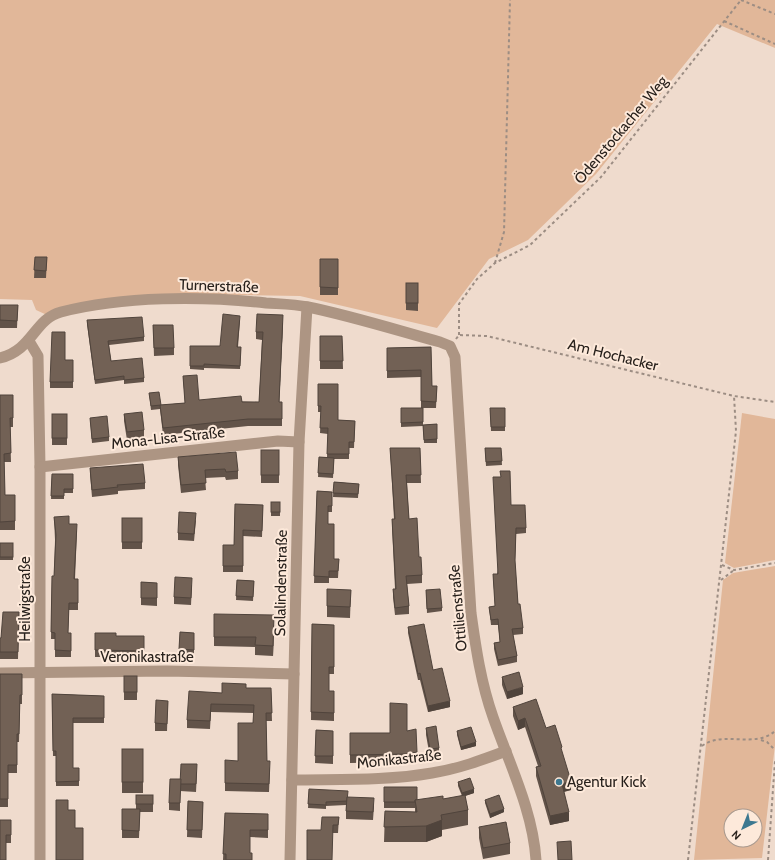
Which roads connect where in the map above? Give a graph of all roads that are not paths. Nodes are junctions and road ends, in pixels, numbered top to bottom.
1 (307, 307) junction
2 (29, 341) junction
3 (450, 346) joint
4 (0, 358) edge
5 (299, 442) junction
6 (40, 467) junction
7 (40, 672) junction
8 (0, 673) edge
9 (294, 674) junction
10 (506, 751) junction
11 (292, 780) junction
12 (40, 860) edge
13 (290, 860) edge
14 (536, 860) edge

1 - 2 street, Turnerstraße
1 - 3 street, Turnerstraße
1 - 5 street, Solalindenstraße
2 - 4 street, Turnerstraße
2 - 6 street, Heilwigstraße
3 - 10 street, Ottilienstraße
5 - 6 street, Mona-Lisa-Straße
5 - 9 street, Solalindenstraße
6 - 7 street, Heilwigstraße
7 - 8 street, Veronikastraße
7 - 9 street, Veronikastraße
7 - 12 street, Heilwigstraße
9 - 11 street, Solalindenstraße
10 - 11 street, Monikastraße
10 - 14 street, Ottilienstraße
11 - 13 street, Solalindenstraße

